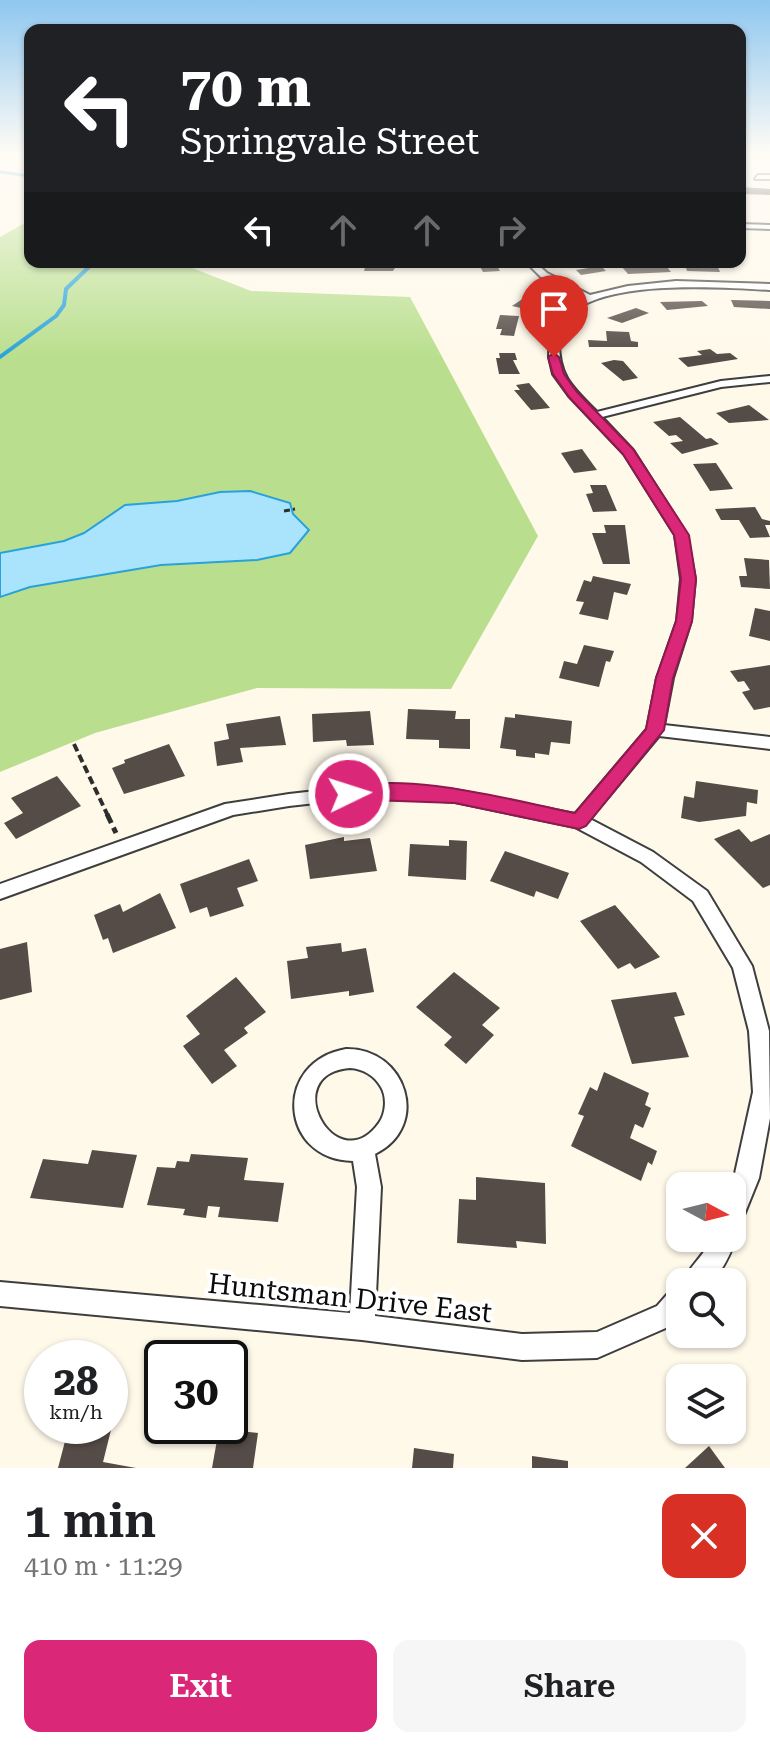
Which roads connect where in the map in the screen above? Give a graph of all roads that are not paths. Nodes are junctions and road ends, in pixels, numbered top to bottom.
1 (746, 226) edge
2 (770, 227) edge
3 (536, 268) edge
4 (770, 287) edge
5 (589, 298) junction
6 (770, 379) edge
7 (594, 416) junction
8 (655, 730) junction
9 (770, 743) edge
10 (579, 821) junction
11 (0, 892) edge
12 (362, 1147) junction
13 (746, 1181) edge
14 (0, 1294) edge
15 (666, 1315) edge
16 (362, 1327) junction

1 - 2 street
3 - 5 street
4 - 5 street
5 - 7 street
6 - 7 street
7 - 8 street
8 - 9 street
8 - 10 street
10 - 11 street
10 - 13 street
12 - 12 street
12 - 16 street
14 - 16 street, Huntsman Drive East
15 - 16 street, Huntsman Drive East

